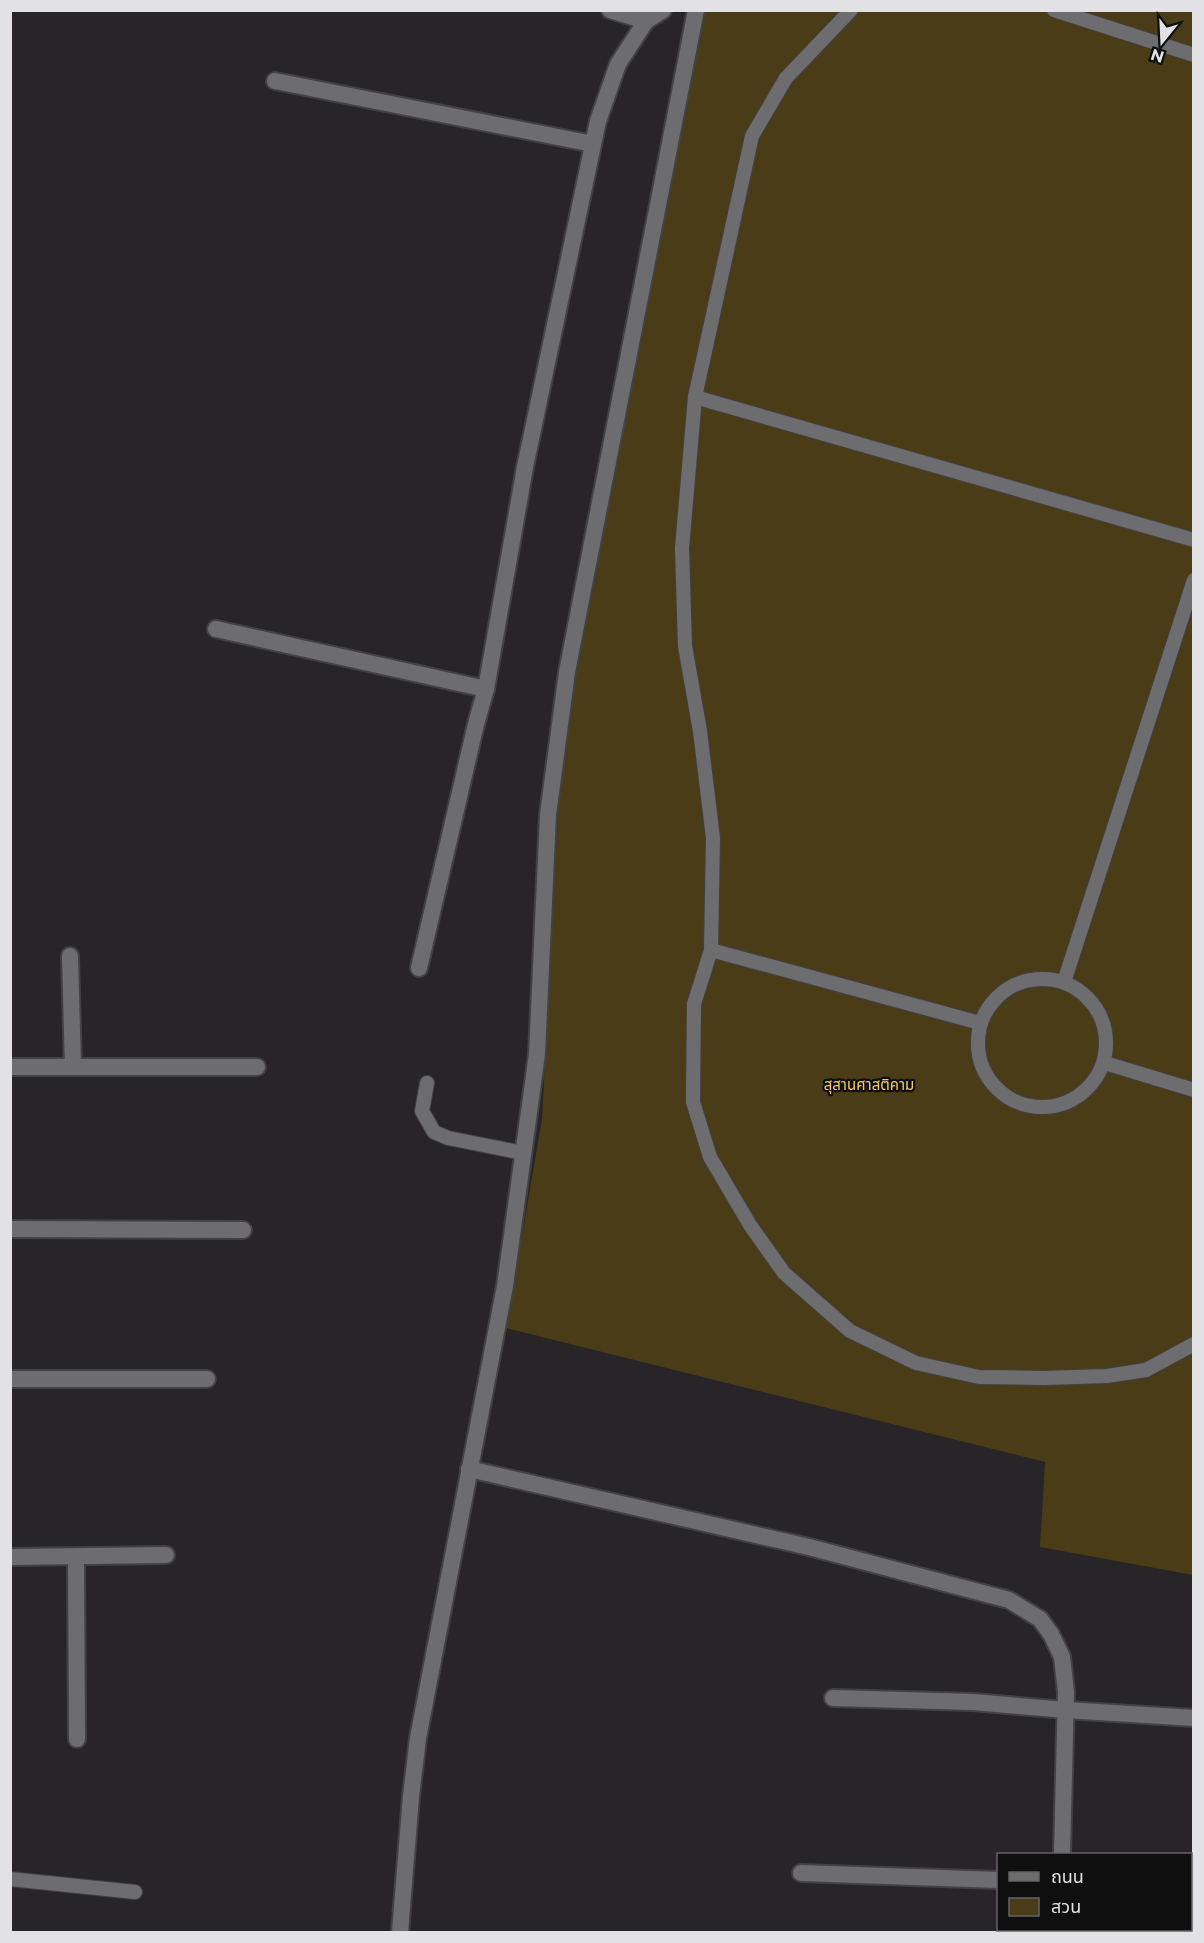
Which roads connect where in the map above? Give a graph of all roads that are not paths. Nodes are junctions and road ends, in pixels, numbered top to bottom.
1 (610, 10) edge
2 (663, 10) edge
3 (696, 10) edge
4 (851, 10) edge
5 (1054, 10) edge
6 (646, 21) junction
7 (1194, 56) edge
8 (275, 81) dead end
9 (593, 144) junction
10 (695, 397) junction
11 (1194, 540) edge
12 (1194, 580) edge
13 (216, 629) dead end
14 (486, 689) junction
15 (711, 950) junction
16 (70, 956) dead end
17 (419, 968) dead end
18 (1064, 982) junction
19 (980, 1023) junction
20 (1105, 1063) junction
21 (10, 1067) edge
22 (73, 1067) junction
23 (257, 1067) dead end
24 (427, 1083) dead end
25 (1194, 1090) edge
26 (523, 1153) junction
27 (10, 1229) edge
28 (243, 1230) dead end
29 (1194, 1344) edge
30 (10, 1379) edge
31 (207, 1379) dead end
32 (469, 1469) junction
33 (166, 1555) dead end
34 (10, 1557) edge
35 (76, 1557) junction
36 (833, 1698) dead end
37 (1066, 1710) junction
38 (1194, 1718) edge
39 (77, 1739) dead end
40 (1062, 1853) edge
41 (801, 1873) dead end
42 (10, 1880) edge
43 (997, 1880) edge
44 (135, 1892) dead end
45 (400, 1932) edge

1 - 6 street
2 - 6 street
3 - 26 street
4 - 10 lane
5 - 7 lane
6 - 9 street
8 - 9 street
9 - 14 street
10 - 11 lane
10 - 15 lane
12 - 18 lane
13 - 14 street
14 - 17 street
15 - 19 lane
15 - 29 lane
16 - 22 street
18 - 19 lane
18 - 20 lane
19 - 20 lane
20 - 25 lane
21 - 22 street
22 - 23 street
24 - 26 lane
26 - 32 street
27 - 28 street
30 - 31 street
32 - 37 street
32 - 45 street
33 - 35 street
34 - 35 street
35 - 39 street
36 - 37 street
37 - 38 street
37 - 40 street
41 - 43 street
42 - 44 lane

